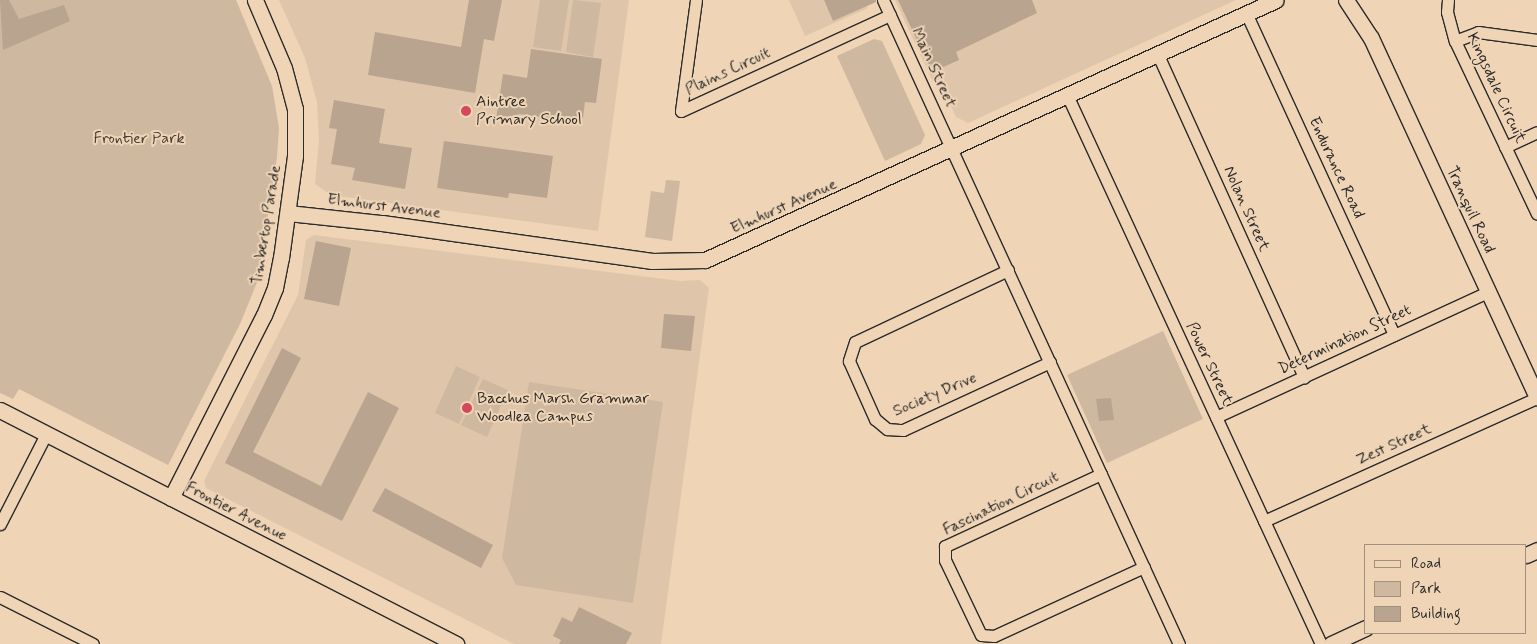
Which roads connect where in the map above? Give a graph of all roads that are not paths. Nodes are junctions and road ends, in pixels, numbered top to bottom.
1 (255, 0) edge
2 (696, 0) edge
3 (883, 0) edge
4 (1276, 0) edge
5 (1291, 0) edge
6 (1346, 0) edge
7 (1363, 0) edge
8 (1448, 0) edge
9 (1253, 12) junction
10 (890, 15) junction
11 (1371, 38) junction
12 (1537, 40) edge
13 (1455, 41) junction
14 (1158, 56) junction
15 (1068, 97) junction
16 (1537, 132) edge
17 (1505, 147) junction
18 (952, 150) junction
19 (288, 213) junction
20 (1537, 214) edge
21 (1008, 270) junction
22 (1488, 292) junction
23 (1394, 335) junction
24 (1050, 362) junction
25 (1304, 377) junction
26 (1537, 397) edge
27 (0, 410) edge
28 (1216, 417) junction
29 (46, 434) junction
30 (1101, 474) junction
31 (171, 498) junction
32 (1264, 521) junction
33 (0, 524) edge
34 (1144, 567) junction
35 (0, 597) edge
36 (1364, 629) edge
37 (93, 644) edge
38 (456, 644) edge
39 (1179, 644) edge
40 (1320, 644) edge
41 (1331, 644) edge

1 - 19 street, Timbertop Parade
2 - 10 street, Plains Circuit
3 - 10 street, Main Street
4 - 9 street, Elmhurst Avenue
5 - 9 street, Elmhurst Avenue
6 - 11 street
7 - 11 street
8 - 13 street, Kingsdale Circuit
9 - 14 street, Elmhurst Avenue
9 - 23 street, Endurance Road
10 - 18 street, Main Street
11 - 22 street, Tranquil Road
12 - 13 street
13 - 17 street, Kingsdale Circuit
14 - 15 street, Elmhurst Avenue
14 - 25 street, Nolan Street
15 - 18 street, Elmhurst Avenue
15 - 28 street, Power Street
16 - 17 street
17 - 20 street, Kingsdale Circuit
18 - 19 street, Elmhurst Avenue
18 - 21 street, Main Street
19 - 31 street, Timbertop Parade
21 - 24 street, Main Street
21 - 24 street, Society Drive
22 - 23 street, Determination Street
22 - 26 street, Tranquil Road
23 - 25 street, Determination Street
24 - 30 street, Main Street
25 - 28 street, Determination Street
26 - 32 street, Zest Street
27 - 29 street, Frontier Avenue
28 - 32 street, Power Street
29 - 31 street, Frontier Avenue
29 - 33 street
30 - 34 street, Main Street
30 - 34 street, Fascination Circuit
31 - 38 street, Frontier Avenue
32 - 40 street, Power Street
34 - 39 street, Main Street
35 - 37 street
36 - 41 street

